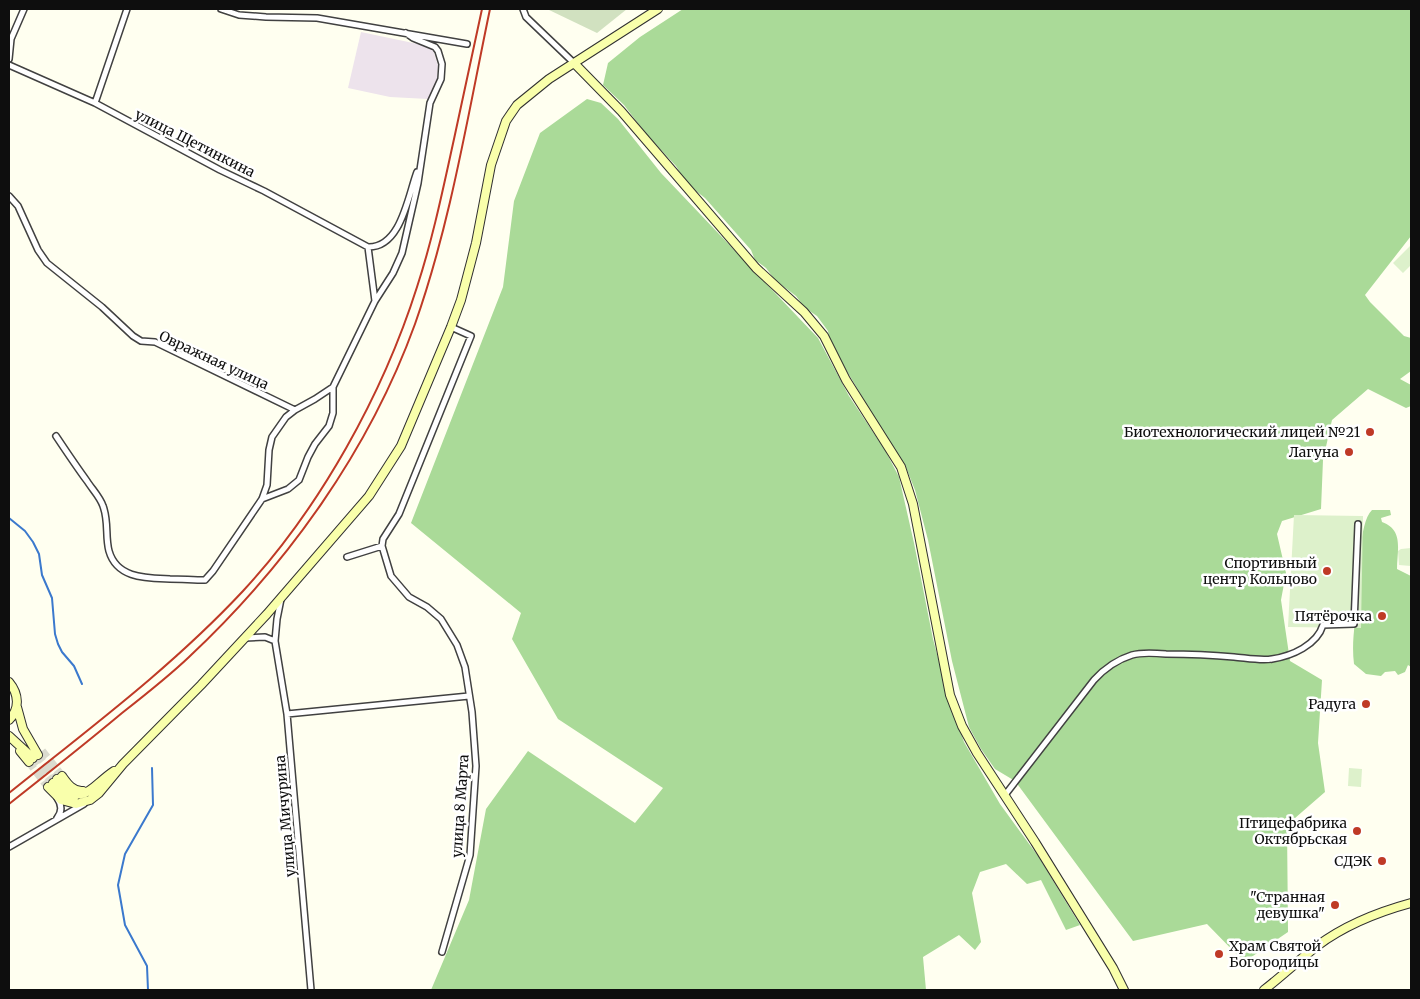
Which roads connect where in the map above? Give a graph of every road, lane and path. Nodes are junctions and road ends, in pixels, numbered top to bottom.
1 (24, 9) edge
2 (127, 9) edge
3 (221, 9) edge
4 (523, 9) edge
5 (658, 9) edge
6 (406, 33) junction
7 (10, 40) edge
8 (467, 44) dead end
9 (9, 59) edge
10 (574, 63) junction
11 (9, 64) edge
12 (95, 103) junction
13 (420, 166) junction
14 (9, 196) edge
15 (368, 247) junction
16 (375, 301) junction
17 (451, 327) junction
18 (333, 387) junction
19 (294, 410) junction
20 (56, 436) dead end
21 (262, 499) junction
22 (1358, 524) dead end
23 (382, 546) junction
24 (347, 557) dead end
25 (281, 598) junction
26 (245, 638) junction
27 (275, 641) junction
28 (9, 682) edge
29 (469, 696) junction
30 (17, 708) junction
31 (287, 714) junction
32 (9, 720) edge
33 (10, 737) edge
34 (111, 775) junction
35 (55, 781) junction
36 (55, 795) junction
37 (1005, 796) junction
38 (90, 800) junction
39 (55, 820) junction
40 (9, 847) edge
41 (1411, 903) edge
42 (442, 952) dead end
43 (311, 990) edge
44 (1124, 990) edge
45 (1264, 990) edge

1 - 7 street
2 - 12 street
3 - 6 street
4 - 10 street
5 - 10 main road
6 - 8 street
6 - 13 street
7 - 9 street
10 - 17 main road
10 - 37 main road
11 - 12 street, улица Щетинкина
12 - 15 street, улица Щетинкина
13 - 15 street
13 - 16 street
14 - 19 street, Овражная улица
15 - 16 street
16 - 18 street
17 - 23 street
17 - 25 main road
18 - 19 street
18 - 21 street
19 - 21 street
20 - 21 street
22 - 37 street
23 - 24 street
23 - 29 street, улица 8 Марта
25 - 26 main road
25 - 27 street, улица Мичурина
26 - 27 street
26 - 34 main road
27 - 31 street, улица Мичурина
28 - 30 main road
29 - 31 street
29 - 42 street, улица 8 Марта
30 - 32 main road
30 - 33 main road
31 - 43 street, улица Мичурина
34 - 35 main road
34 - 35 main road
34 - 38 main road
35 - 36 main road
36 - 38 main road
36 - 39 street
37 - 44 main road
38 - 39 street
39 - 40 street
41 - 45 main road

